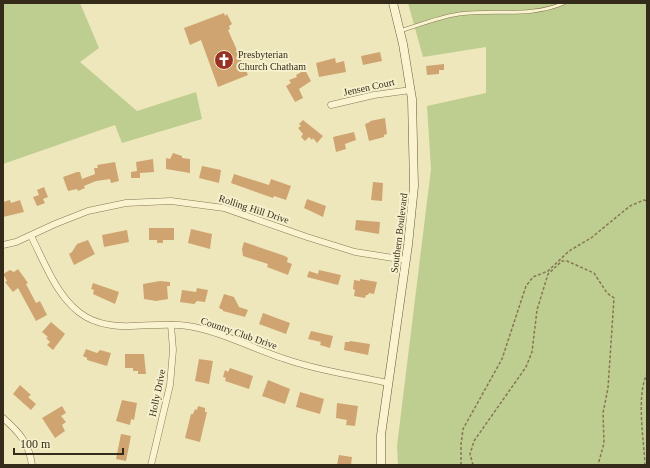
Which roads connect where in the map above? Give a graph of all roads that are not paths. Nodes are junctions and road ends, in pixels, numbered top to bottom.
1 (393, 3) edge
2 (564, 3) edge
3 (400, 31) junction
4 (411, 90) junction
5 (331, 105) dead end
6 (31, 236) junction
7 (3, 245) edge
8 (406, 260) junction
9 (171, 325) junction
10 (388, 382) junction
11 (3, 418) edge
12 (32, 465) edge
13 (151, 465) edge
14 (381, 465) edge

1 - 3 main road, Southern Boulevard
2 - 3 lane
3 - 4 main road, Southern Boulevard
4 - 5 street, Jensen Court
4 - 8 main road, Southern Boulevard
6 - 7 street, Rolling Hill Drive
6 - 8 street, Rolling Hill Drive
6 - 9 street, Country Club Drive
8 - 10 main road, Southern Boulevard
9 - 10 street, Country Club Drive
9 - 13 street, Holly Drive
10 - 14 main road, Southern Boulevard
11 - 12 street

